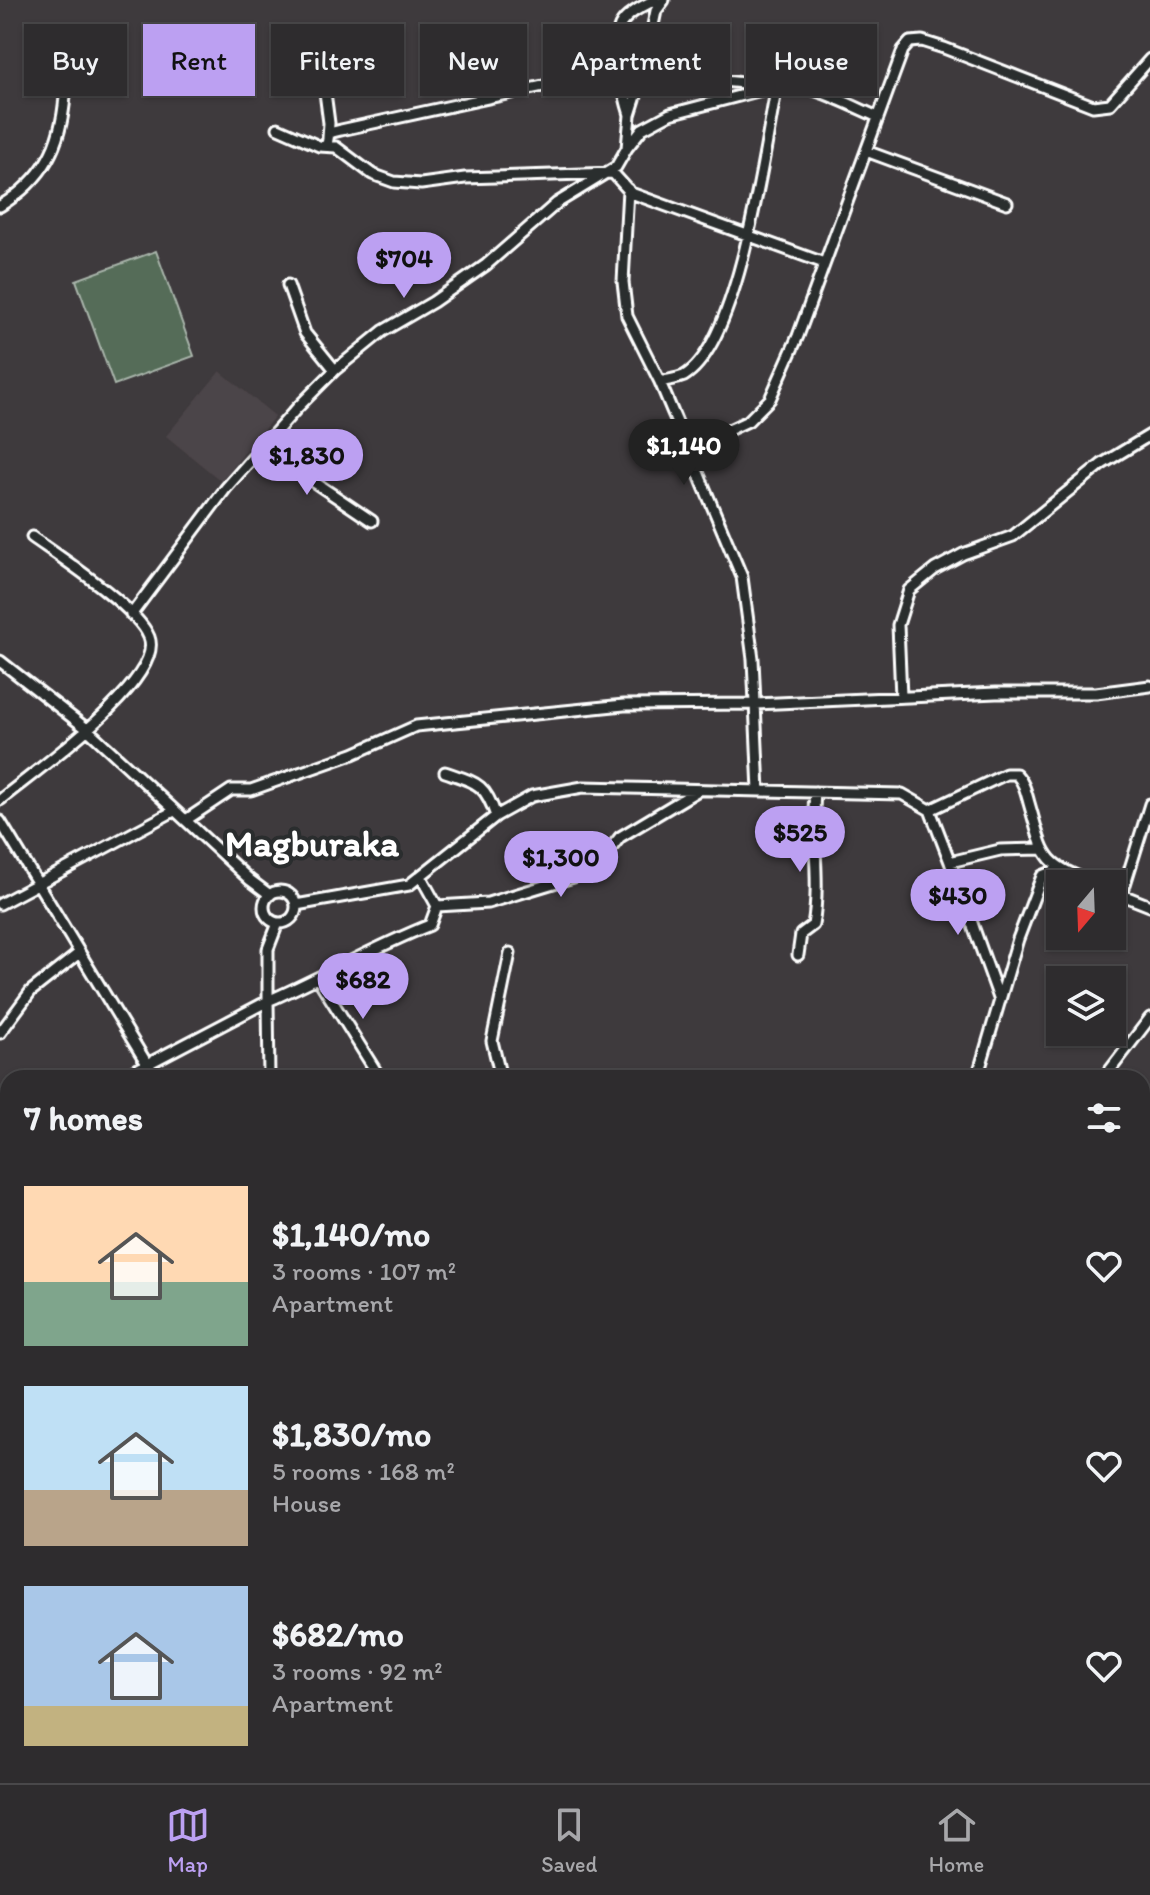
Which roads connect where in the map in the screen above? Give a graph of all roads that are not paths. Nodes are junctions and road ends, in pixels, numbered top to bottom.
1 (655, 0) edge
2 (664, 0) edge
3 (621, 24) edge
4 (653, 24) edge
5 (1150, 59) edge
6 (543, 87) edge
7 (746, 94) edge
8 (65, 96) dead end
9 (325, 96) edge
10 (625, 96) edge
11 (636, 96) edge
12 (775, 96) edge
13 (826, 96) edge
14 (630, 115) junction
15 (878, 117) junction
16 (278, 128) dead end
17 (327, 145) junction
18 (627, 148) junction
19 (866, 151) junction
20 (604, 172) junction
21 (628, 189) junction
22 (1007, 203) dead end
23 (0, 206) edge
24 (750, 237) junction
25 (824, 263) junction
26 (288, 285) dead end
27 (335, 370) junction
28 (660, 382) junction
29 (1150, 435) edge
30 (262, 447) junction
31 (692, 465) junction
32 (372, 521) dead end
33 (32, 537) dead end
34 (131, 615) junction
35 (0, 661) edge
36 (1150, 686) edge
37 (901, 697) junction
38 (756, 704) junction
39 (87, 729) junction
40 (445, 772) dead end
41 (698, 790) junction
42 (759, 791) junction
43 (815, 792) junction
44 (0, 800) edge
45 (1150, 804) edge
46 (930, 810) junction
47 (174, 811) junction
48 (496, 816) junction
49 (186, 820) junction
50 (0, 821) edge
51 (1042, 849) junction
52 (950, 862) junction
53 (1059, 869) joint
54 (1125, 870) edge
55 (421, 877) junction
56 (39, 883) junction
57 (270, 895) junction
58 (1126, 896) edge
59 (0, 904) edge
60 (296, 905) junction
61 (437, 906) junction
62 (1150, 906) edge
63 (278, 923) junction
64 (510, 953) dead end
65 (78, 954) junction
66 (798, 955) dead end
67 (319, 980) junction
68 (268, 1001) junction
69 (1000, 1002) junction
70 (1150, 1018) edge
71 (0, 1033) edge
72 (147, 1064) junction
73 (136, 1070) edge
74 (152, 1070) edge
75 (269, 1070) edge
76 (375, 1070) edge
77 (499, 1070) edge
78 (979, 1070) edge
79 (1110, 1070) edge

1 - 3 street
2 - 4 street
5 - 15 street
6 - 17 street
7 - 18 street
8 - 23 street
9 - 17 street
10 - 14 street
11 - 14 street
12 - 24 street
13 - 15 street
14 - 18 street
15 - 19 street
16 - 17 street
17 - 20 street
18 - 20 street
19 - 22 street
19 - 25 street
20 - 21 street
20 - 27 street
21 - 24 street
21 - 28 street
24 - 25 street
24 - 28 street
25 - 31 street
26 - 27 street
27 - 30 street
28 - 31 street
29 - 37 street
30 - 32 street
30 - 34 street
31 - 38 street
33 - 34 street
34 - 39 street
35 - 39 street
36 - 37 street
37 - 38 street
38 - 42 street
38 - 49 street
39 - 44 street
39 - 47 street
40 - 48 street
41 - 42 street
41 - 48 street
41 - 61 street
42 - 43 street
43 - 46 street
43 - 66 street
45 - 54 street
46 - 51 street
46 - 52 street
47 - 49 street
47 - 56 street
48 - 55 street
49 - 57 street
50 - 56 street
51 - 52 street
51 - 53 street
52 - 69 street
53 - 69 street
55 - 60 street
55 - 61 street
56 - 59 street
56 - 65 street
57 - 60 street
57 - 63 street
58 - 62 street
60 - 63 street
61 - 67 street
63 - 68 street
64 - 77 street
65 - 71 street
65 - 72 street
67 - 68 street
67 - 76 street
68 - 72 street
68 - 75 street
69 - 78 street
70 - 79 street
72 - 73 street
72 - 74 street

